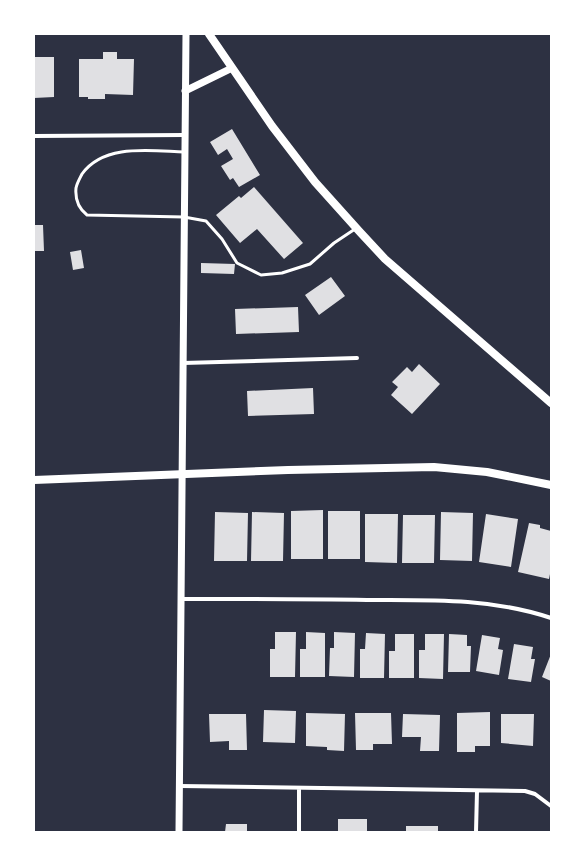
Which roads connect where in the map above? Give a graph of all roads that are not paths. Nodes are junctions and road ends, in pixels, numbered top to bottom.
1 (186, 34) edge
2 (209, 34) edge
3 (232, 68) junction
4 (185, 91) junction
5 (184, 135) junction
6 (34, 136) edge
7 (184, 152) junction
8 (184, 217) junction
9 (356, 228) junction
10 (357, 358) dead end
11 (183, 363) junction
12 (551, 403) edge
13 (181, 475) junction
14 (34, 480) edge
15 (551, 485) edge
16 (182, 599) junction
17 (551, 618) edge
18 (180, 786) junction
19 (299, 788) junction
20 (477, 790) junction
21 (551, 806) edge
22 (179, 832) edge
23 (299, 832) edge
24 (476, 832) edge

1 - 4 street
2 - 3 main road
3 - 4 street
3 - 9 main road
4 - 5 street
5 - 6 street
5 - 7 street
7 - 8 street
7 - 8 lane
8 - 9 lane
8 - 11 street
9 - 12 main road
10 - 11 street
11 - 13 street
13 - 14 main road
13 - 15 main road
13 - 16 street
16 - 17 street
16 - 18 street
18 - 19 street
18 - 22 street
19 - 20 street
19 - 23 street
20 - 21 street
20 - 24 street

